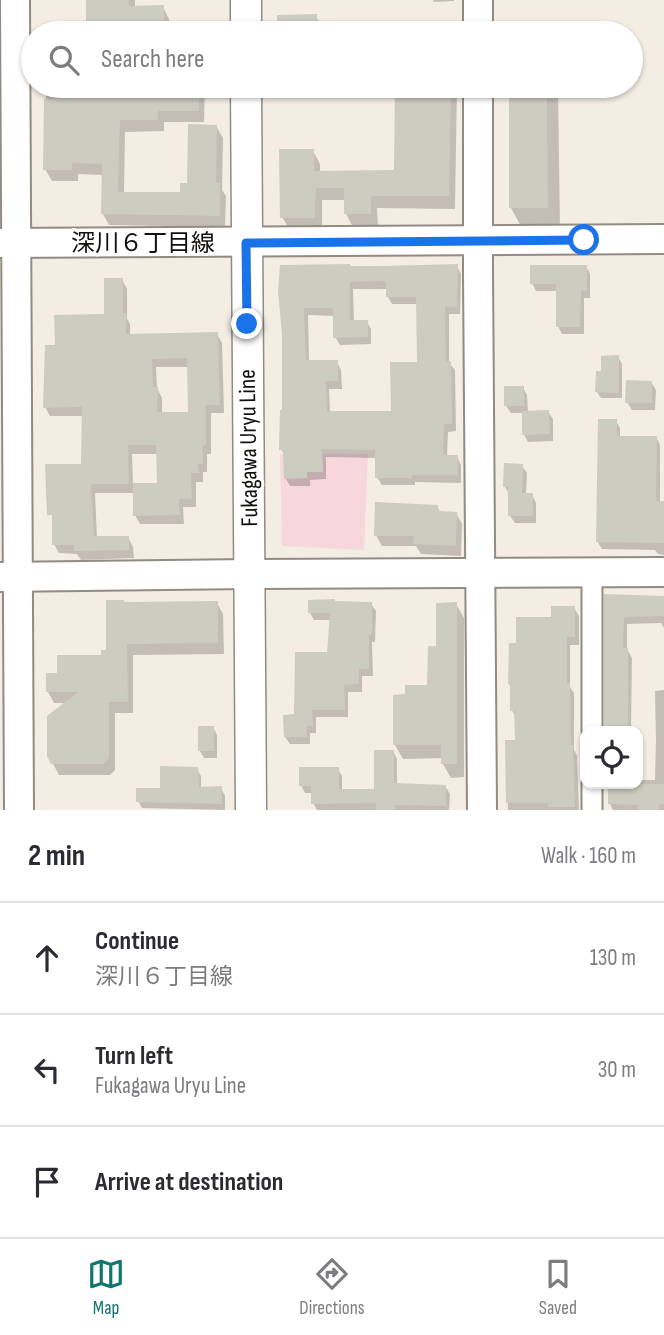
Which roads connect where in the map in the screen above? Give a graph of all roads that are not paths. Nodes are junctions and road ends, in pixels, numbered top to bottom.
1 (15, 0) edge
2 (246, 0) edge
3 (478, 0) edge
4 (246, 21) edge
5 (478, 21) edge
6 (246, 98) edge
7 (478, 98) edge
8 (664, 239) edge
9 (478, 242) junction
10 (8, 243) edge
11 (246, 243) junction
12 (592, 572) junction
13 (664, 572) edge
14 (481, 573) junction
15 (249, 574) junction
16 (9, 577) edge
17 (592, 726) edge
18 (592, 789) edge
19 (19, 810) edge
20 (251, 810) edge
21 (482, 810) edge
22 (592, 810) edge

1 - 10 street
2 - 4 main road
3 - 5 street
6 - 11 main road, Fukagawa Uryu Line
7 - 9 street
8 - 9 street, 深川６丁目線
9 - 11 street, 深川６丁目線
9 - 14 street
10 - 11 street, 深川６丁目線
10 - 16 street
11 - 15 main road, Fukagawa Uryu Line
12 - 13 street
12 - 14 street
12 - 17 street
14 - 15 street
14 - 21 street
15 - 16 street
15 - 20 main road, Fukagawa Uryu Line
16 - 19 street
18 - 22 street

